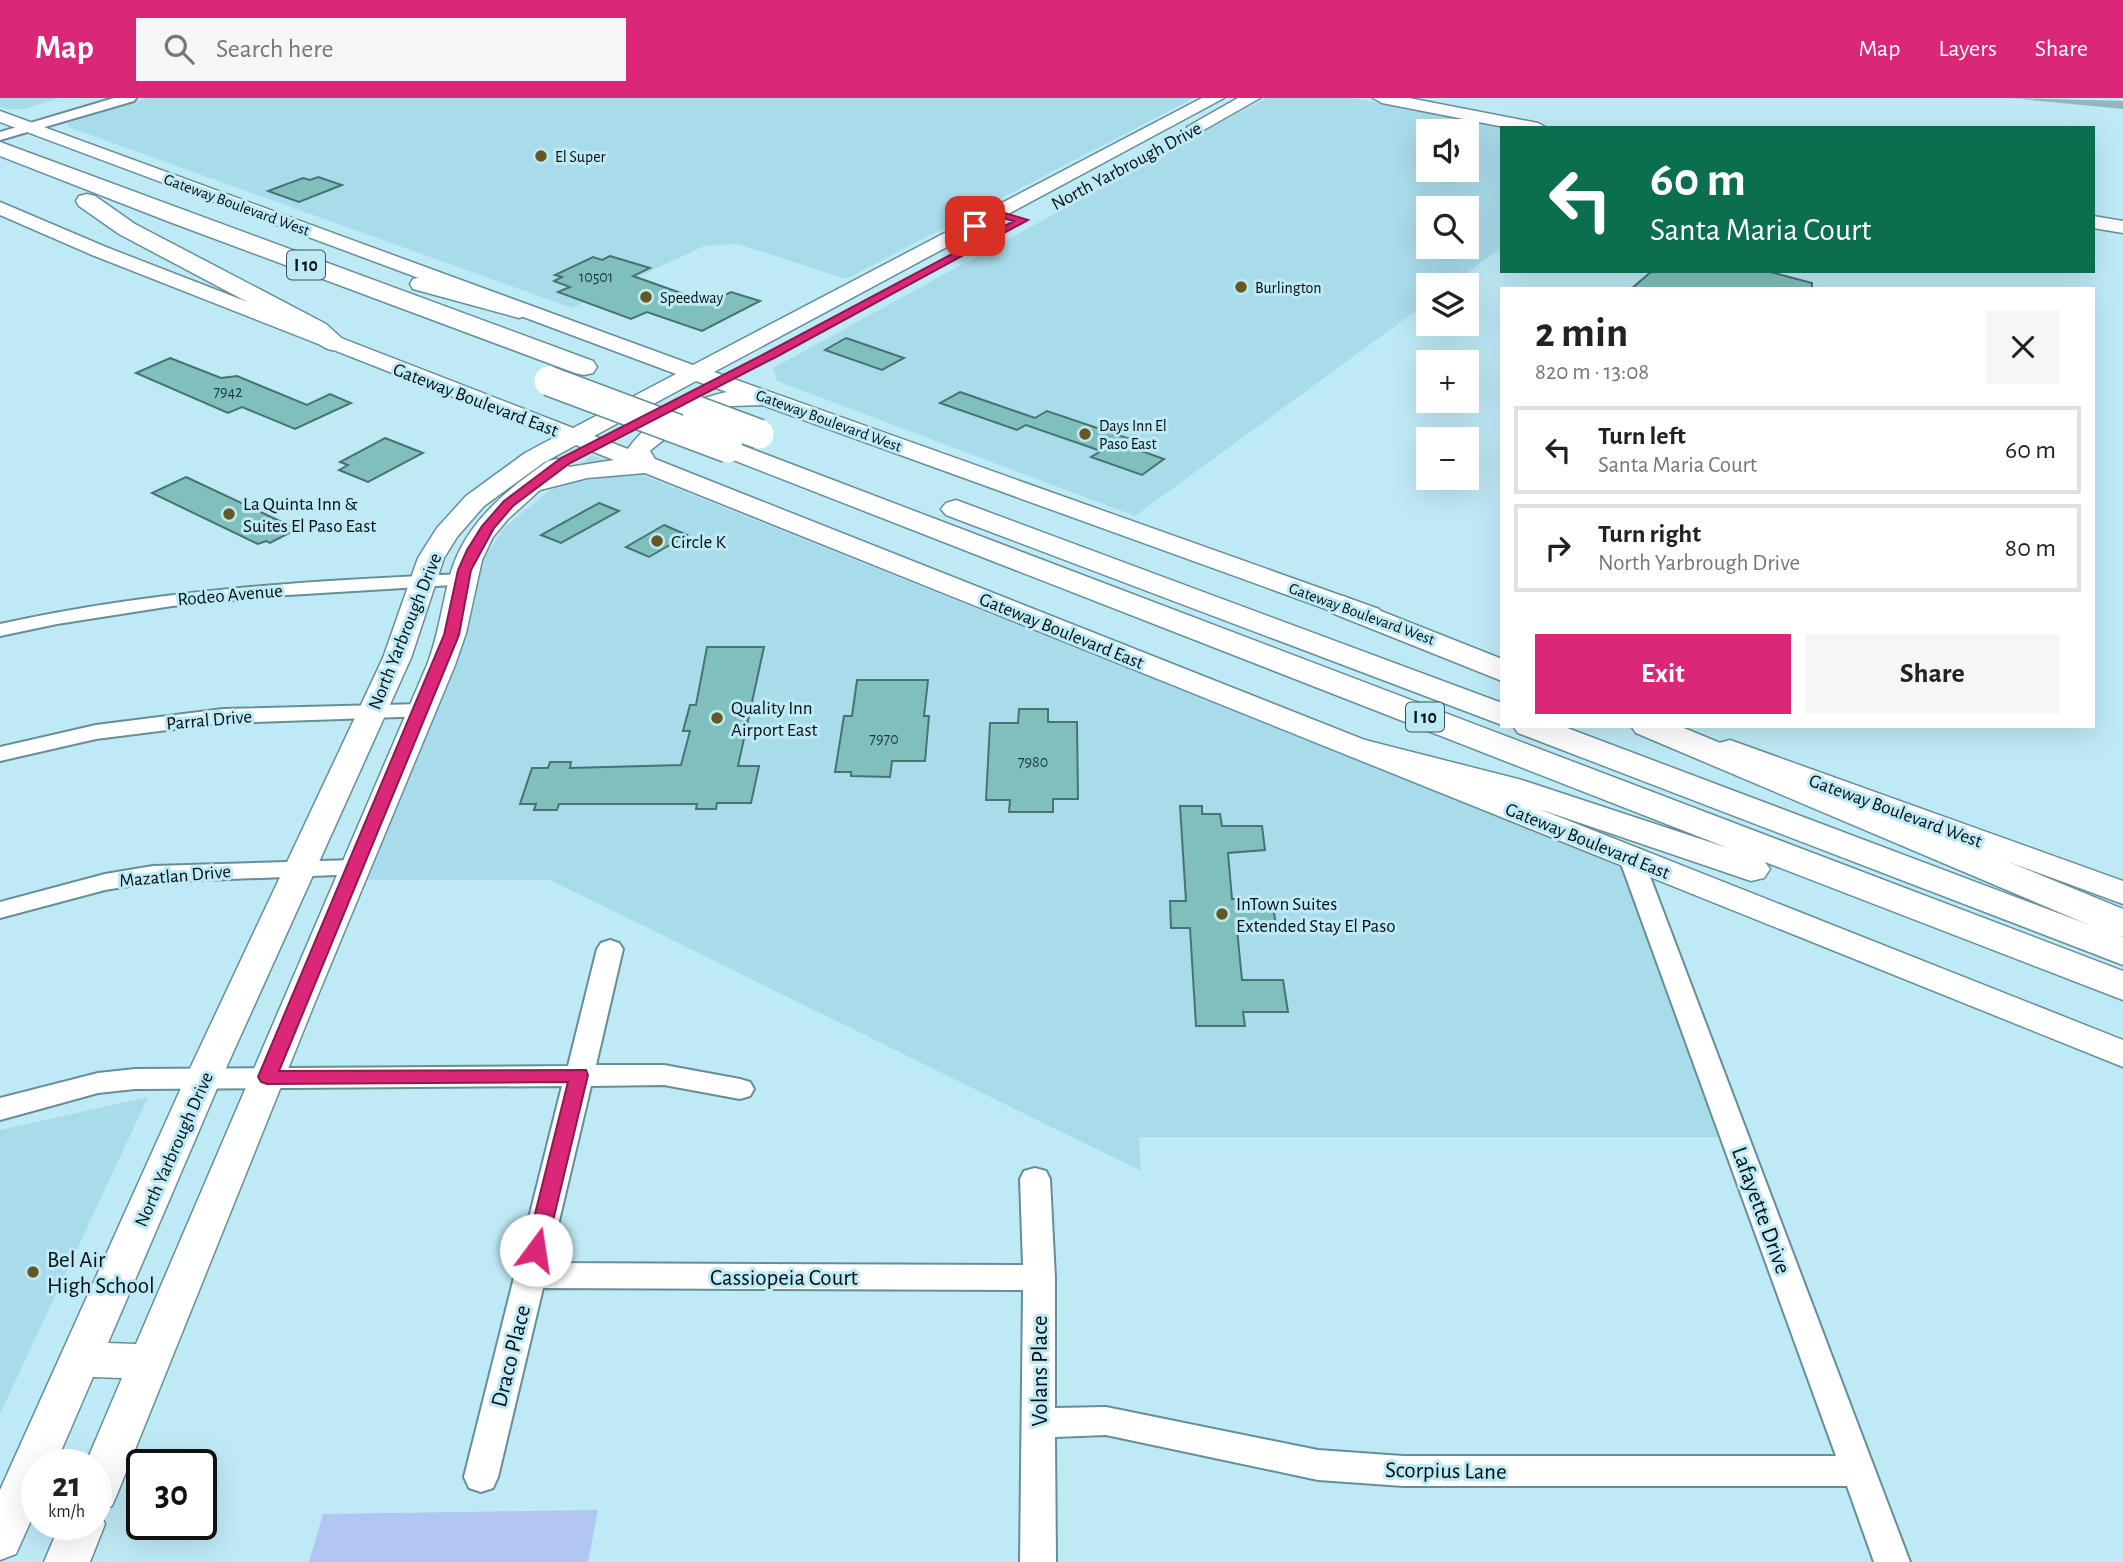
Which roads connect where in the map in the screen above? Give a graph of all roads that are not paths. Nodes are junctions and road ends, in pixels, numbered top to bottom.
1 (83, 98) edge
2 (129, 98) edge
3 (1215, 98) edge
4 (1251, 98) edge
5 (1382, 98) edge
6 (8, 125) edge
7 (1528, 126) edge
8 (56, 137) junction
9 (0, 141) edge
10 (0, 148) edge
11 (0, 169) edge
12 (87, 201) junction
13 (3, 211) edge
14 (998, 214) junction
15 (175, 216) junction
16 (1023, 220) junction
17 (2095, 222) edge
18 (2123, 227) edge
19 (519, 310) junction
20 (335, 344) junction
21 (472, 351) dead end
22 (650, 355) junction
23 (762, 358) junction
24 (524, 371) dead end
25 (699, 372) junction
26 (722, 380) junction
27 (774, 399) junction
28 (516, 414) junction
29 (584, 441) junction
30 (650, 466) junction
31 (519, 480) junction
32 (462, 580) junction
33 (421, 582) junction
34 (1343, 606) junction
35 (0, 631) edge
36 (1500, 663) edge
37 (1500, 670) edge
38 (421, 711) junction
39 (371, 712) junction
40 (1500, 714) edge
41 (1535, 728) edge
42 (1653, 728) edge
43 (1674, 728) edge
44 (1361, 749) junction
45 (0, 754) edge
46 (1631, 858) junction
47 (353, 868) junction
48 (298, 869) junction
49 (2123, 893) edge
50 (0, 910) edge
51 (2123, 924) edge
52 (610, 949) dead end
53 (2123, 952) edge
54 (2123, 986) edge
55 (2123, 1009) edge
56 (2123, 1054) edge
57 (579, 1075) junction
58 (204, 1077) junction
59 (267, 1077) junction
60 (740, 1089) dead end
61 (0, 1109) edge
62 (1035, 1179) dead end
63 (530, 1275) junction
64 (1039, 1278) junction
65 (82, 1359) junction
66 (150, 1362) junction
67 (1039, 1423) junction
68 (112, 1453) edge
69 (1858, 1471) junction
70 (481, 1477) dead end
71 (0, 1539) edge
72 (77, 1540) edge
73 (68, 1562) edge
74 (1038, 1562) edge
75 (1892, 1562) edge

1 - 6 street
2 - 6 street
3 - 14 main road, North Yarbrough Drive
4 - 16 main road, North Yarbrough Drive
5 - 7 main road
6 - 8 main road, Gateway Boulevard West
8 - 9 main road
8 - 19 main road, Gateway Boulevard West
10 - 15 highway, I 10
11 - 12 highway, I 10
12 - 20 highway
12 - 21 highway, I 10
13 - 20 main road, Gateway Boulevard East
14 - 16 main road
14 - 23 main road, North Yarbrough Drive
15 - 19 highway
15 - 40 highway, I 10, bridge
16 - 23 main road, North Yarbrough Drive
17 - 18 main road
19 - 22 main road, Gateway Boulevard West
20 - 28 main road, Gateway Boulevard East
22 - 23 main road
22 - 25 main road, Gateway Boulevard West
22 - 28 main road
23 - 25 main road, North Yarbrough Drive
23 - 26 main road, North Yarbrough Drive
23 - 27 main road
24 - 54 highway, I 10, bridge
25 - 26 main road, Gateway Boulevard West
25 - 29 main road, North Yarbrough Drive
26 - 27 main road, Gateway Boulevard West
26 - 29 main road, North Yarbrough Drive
27 - 30 main road
27 - 34 main road, Gateway Boulevard West
28 - 29 main road, Gateway Boulevard East
28 - 31 main road
29 - 30 main road, Gateway Boulevard East
29 - 31 main road, North Yarbrough Drive
30 - 31 main road
30 - 44 main road, Gateway Boulevard East
31 - 32 main road, North Yarbrough Drive
31 - 33 main road, North Yarbrough Drive
32 - 33 street, Rodeo Avenue
32 - 38 main road, North Yarbrough Drive
33 - 35 street, Rodeo Avenue
33 - 39 main road, North Yarbrough Drive
34 - 36 main road, Gateway Boulevard West
34 - 37 highway
38 - 39 street, Parral Drive
38 - 47 main road, North Yarbrough Drive
39 - 45 street, Parral Drive
39 - 48 main road, North Yarbrough Drive
41 - 53 highway
42 - 51 highway
43 - 49 main road, Gateway Boulevard West
44 - 46 main road, Gateway Boulevard East
44 - 55 highway
46 - 56 main road, Gateway Boulevard East
46 - 69 street, Lafayette Drive
47 - 48 street, Mazatlan Drive
47 - 59 main road, North Yarbrough Drive
48 - 50 street, Mazatlan Drive
48 - 58 main road, North Yarbrough Drive
52 - 57 street, Draco Place
57 - 59 street
57 - 60 street
57 - 63 street, Draco Place
58 - 59 street
58 - 61 street
58 - 65 main road, North Yarbrough Drive
59 - 66 main road, North Yarbrough Drive
62 - 64 street, Volans Place
63 - 64 street, Cassiopeia Court
63 - 70 street, Draco Place
64 - 67 street, Volans Place
65 - 66 main road
65 - 71 main road, North Yarbrough Drive
66 - 68 main road, North Yarbrough Drive
67 - 69 street, Scorpius Lane
67 - 74 street, Volans Place
69 - 75 street, Lafayette Drive
72 - 73 main road

